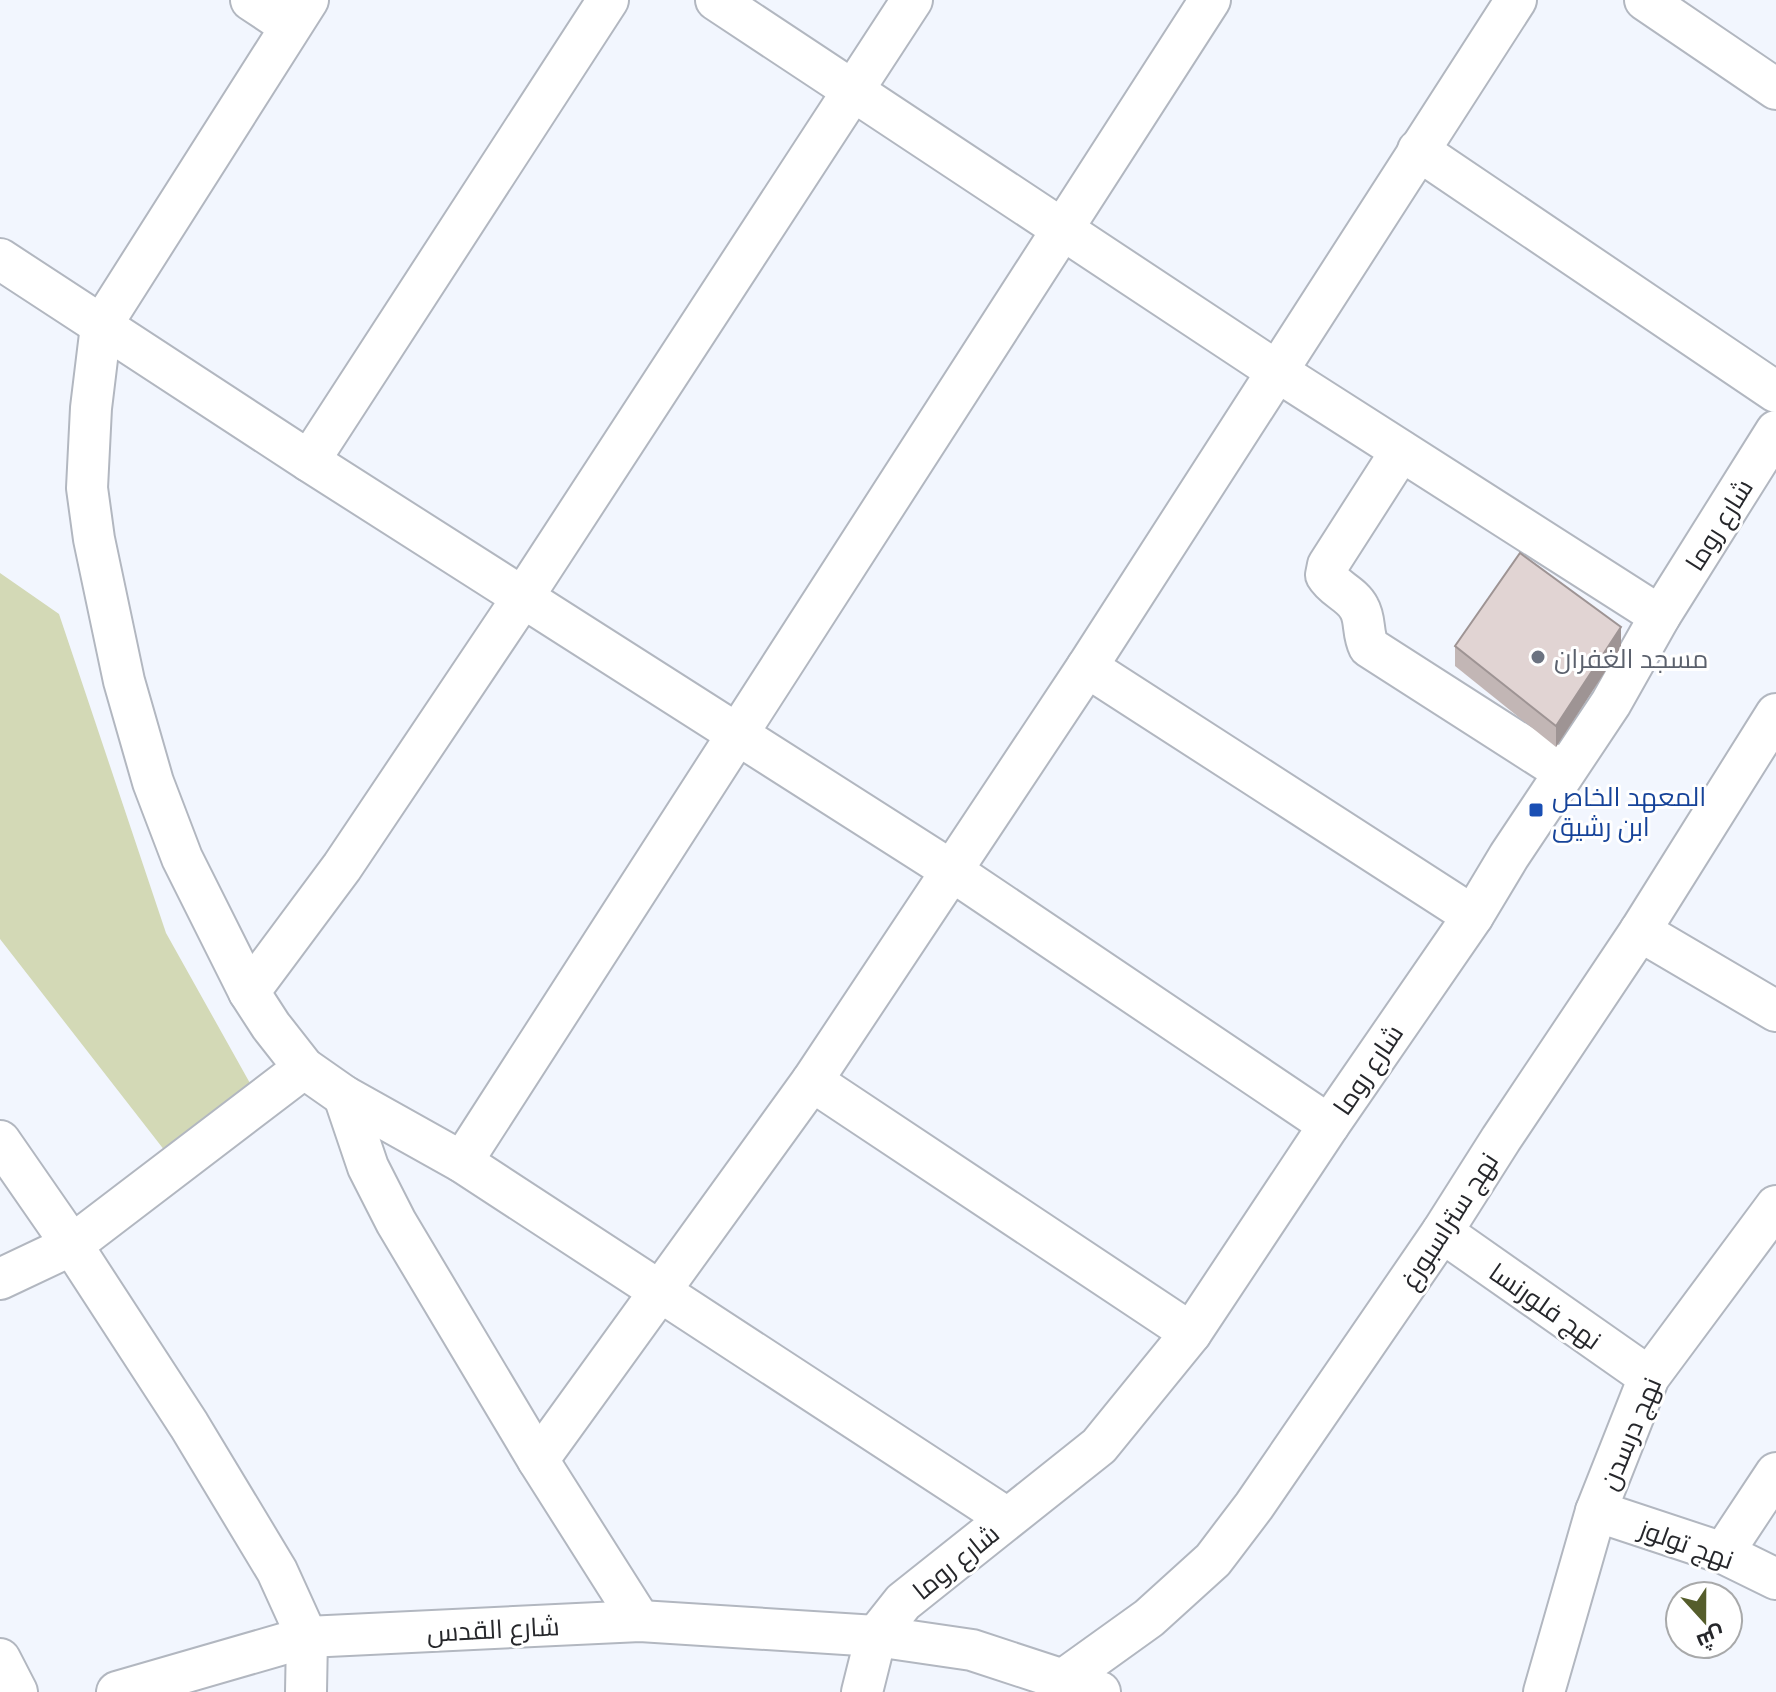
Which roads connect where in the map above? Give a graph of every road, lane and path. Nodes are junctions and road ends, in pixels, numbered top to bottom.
1 (251, 0) edge
2 (568, 0) edge
3 (608, 0) edge
4 (716, 0) edge
5 (912, 0) edge
6 (1210, 0) edge
7 (1516, 0) edge
8 (1645, 0) edge
9 (299, 13) edge
10 (580, 41) junction
11 (1776, 89) edge
12 (853, 93) junction
13 (1418, 150) junction
14 (1064, 228) junction
15 (0, 259) edge
16 (101, 326) junction
17 (1278, 372) junction
18 (1776, 392) edge
19 (1776, 431) edge
20 (1401, 451) junction
21 (309, 461) junction
22 (523, 597) junction
23 (1660, 616) junction
24 (1087, 667) junction
25 (1776, 714) edge
26 (736, 732) junction
27 (1564, 772) junction
28 (952, 871) junction
29 (1473, 916) junction
30 (1640, 931) junction
31 (249, 992) junction
32 (1771, 994) edge
33 (304, 1068) junction
34 (812, 1081) junction
35 (344, 1096) junction
36 (1329, 1125) junction
37 (0, 1141) edge
38 (462, 1162) junction
39 (1776, 1206) edge
40 (1442, 1232) junction
41 (72, 1245) junction
42 (0, 1279) edge
43 (661, 1292) junction
44 (1191, 1333) junction
45 (1649, 1377) junction
46 (538, 1460) junction
47 (1776, 1473) edge
48 (1596, 1511) junction
49 (1007, 1518) junction
50 (1723, 1553) junction
51 (1776, 1579) edge
52 (640, 1621) junction
53 (876, 1636) junction
54 (307, 1637) junction
55 (0, 1659) edge
56 (1082, 1686) edge
57 (17, 1692) edge
58 (117, 1692) edge
59 (306, 1692) edge
60 (862, 1692) edge
61 (1544, 1692) edge

1 - 9 street
2 - 10 street
3 - 10 street
4 - 12 street
5 - 12 street
6 - 14 street
7 - 13 street
8 - 11 street
9 - 16 street
10 - 21 street
12 - 14 street
12 - 22 street
13 - 17 street
13 - 18 street
14 - 17 street
14 - 26 street
15 - 16 street
16 - 21 street
16 - 31 street
17 - 20 street
17 - 24 street
19 - 23 street, شارع روما
20 - 23 street
20 - 27 street
21 - 22 street
22 - 26 street
22 - 31 street
23 - 27 street, شارع روما
24 - 28 street
24 - 29 street
25 - 30 street, نهج ستراسبورغ
26 - 28 street
26 - 38 street
27 - 29 street, شارع روما
28 - 34 street
28 - 36 street
29 - 36 street, شارع روما
30 - 32 street
30 - 40 street, نهج ستراسبورغ
31 - 33 street
33 - 35 street
33 - 41 street
34 - 43 street
34 - 44 street
35 - 38 street
35 - 46 street
36 - 44 street, شارع روما
37 - 41 street
38 - 43 street
39 - 45 street, نهج درسدن
40 - 45 street, نهج فلورنسا
40 - 56 street, نهج ستراسبورغ
41 - 42 street
41 - 54 street
43 - 46 street
43 - 49 street
44 - 49 street, شارع روما
45 - 48 street, نهج درسدن
46 - 52 street
47 - 50 street
48 - 50 street, نهج تولوز
48 - 61 street, نهج درسدن
49 - 53 street, شارع روما
50 - 51 street, نهج تولوز
52 - 53 street, شارع القدس
52 - 54 street, شارع القدس
53 - 56 street, شارع القدس
53 - 60 street
54 - 58 street, شارع القدس
54 - 59 street
55 - 57 street

